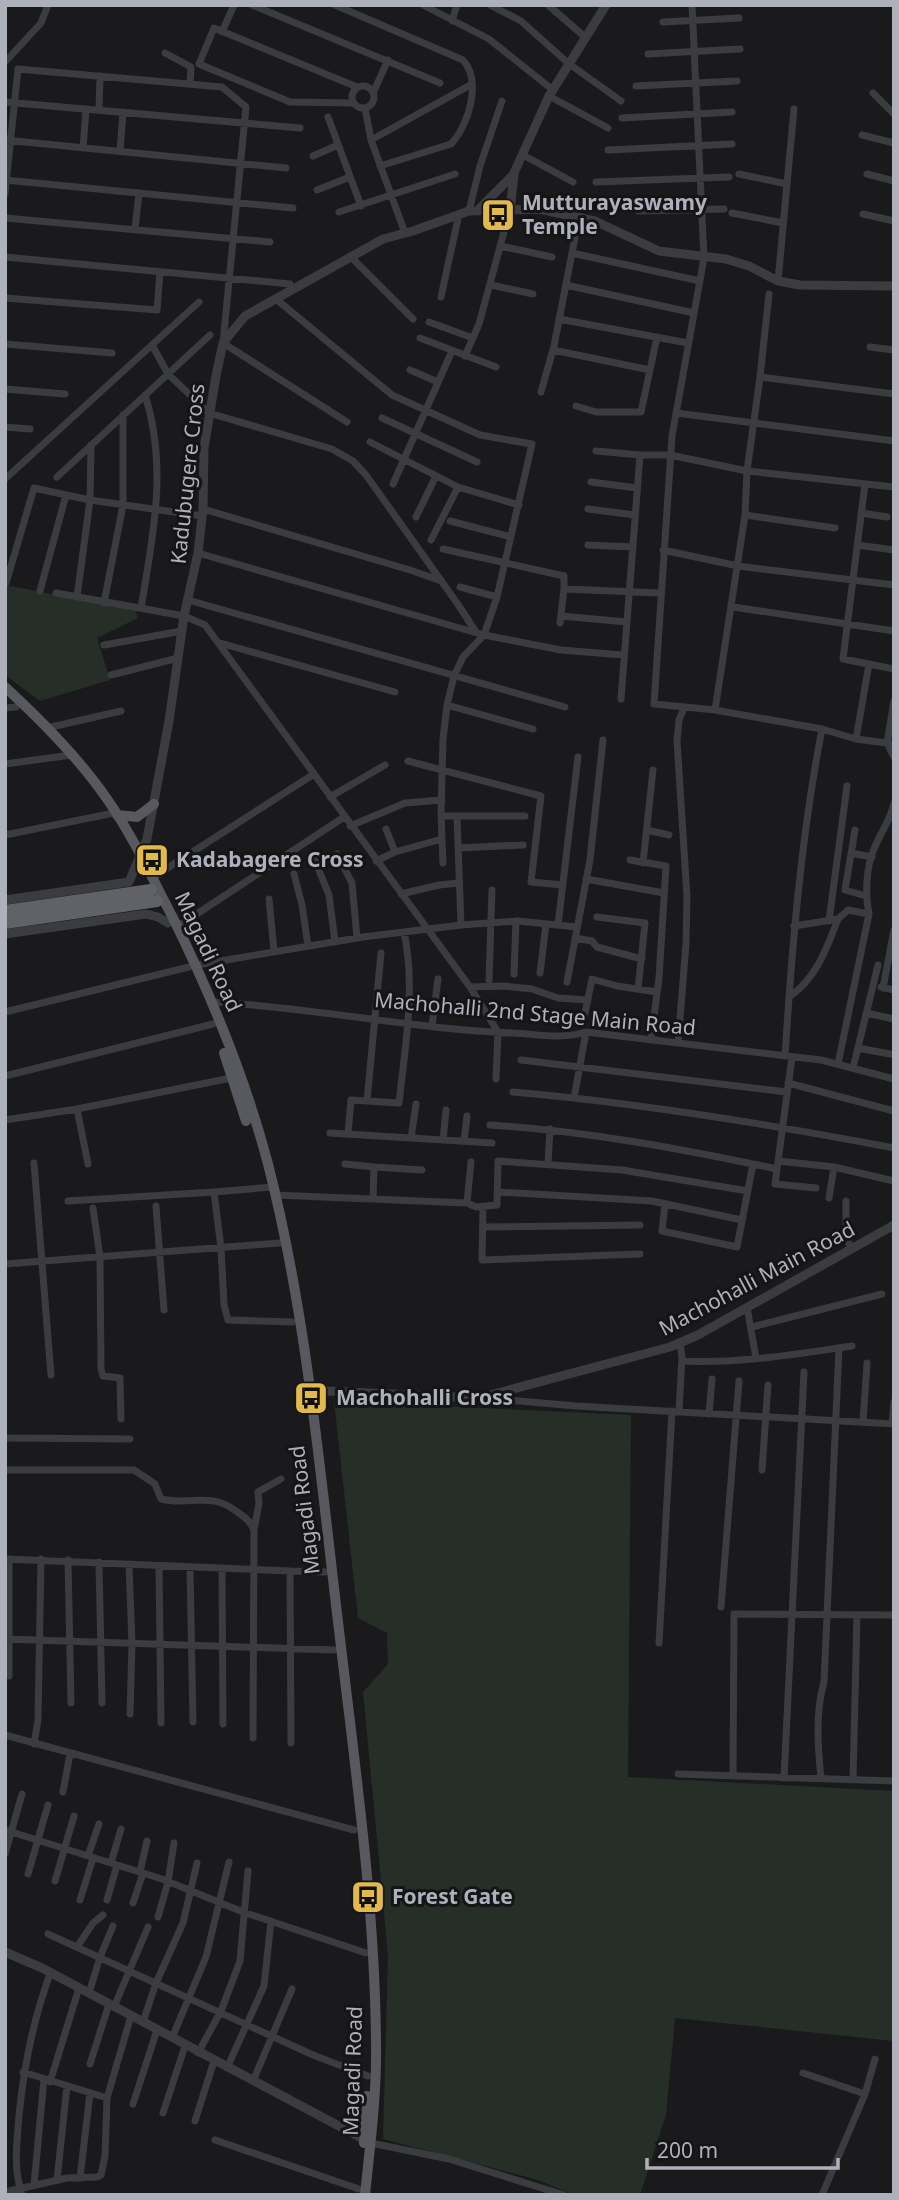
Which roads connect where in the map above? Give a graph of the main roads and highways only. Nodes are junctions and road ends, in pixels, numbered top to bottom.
1 (5, 687) edge
2 (5, 695) edge
3 (11, 707) edge
4 (69, 756) junction
5 (154, 804) road end
6 (113, 815) junction
7 (153, 890) junction
8 (5, 911) edge
9 (5, 923) edge
10 (172, 925) junction
11 (192, 966) junction
12 (271, 1190) junction
13 (306, 1390) junction
14 (367, 2141) junction
15 (361, 2193) edge

1 - 4 main road, Magadi Road
2 - 3 main road, Magadi Road
3 - 4 main road, Magadi Road
4 - 6 main road, Magadi Road
5 - 6 main road
6 - 7 main road, Magadi Road
7 - 8 highway
7 - 9 highway
7 - 10 main road, Magadi Road
7 - 10 main road, Magadi Road
10 - 11 main road, Magadi Road
11 - 12 main road, Magadi Road
11 - 12 main road, Magadi Road
12 - 13 main road, Magadi Road
12 - 13 main road, Magadi Road
13 - 14 main road, Magadi Road
13 - 14 main road, Magadi Road
14 - 15 main road, Magadi Road

